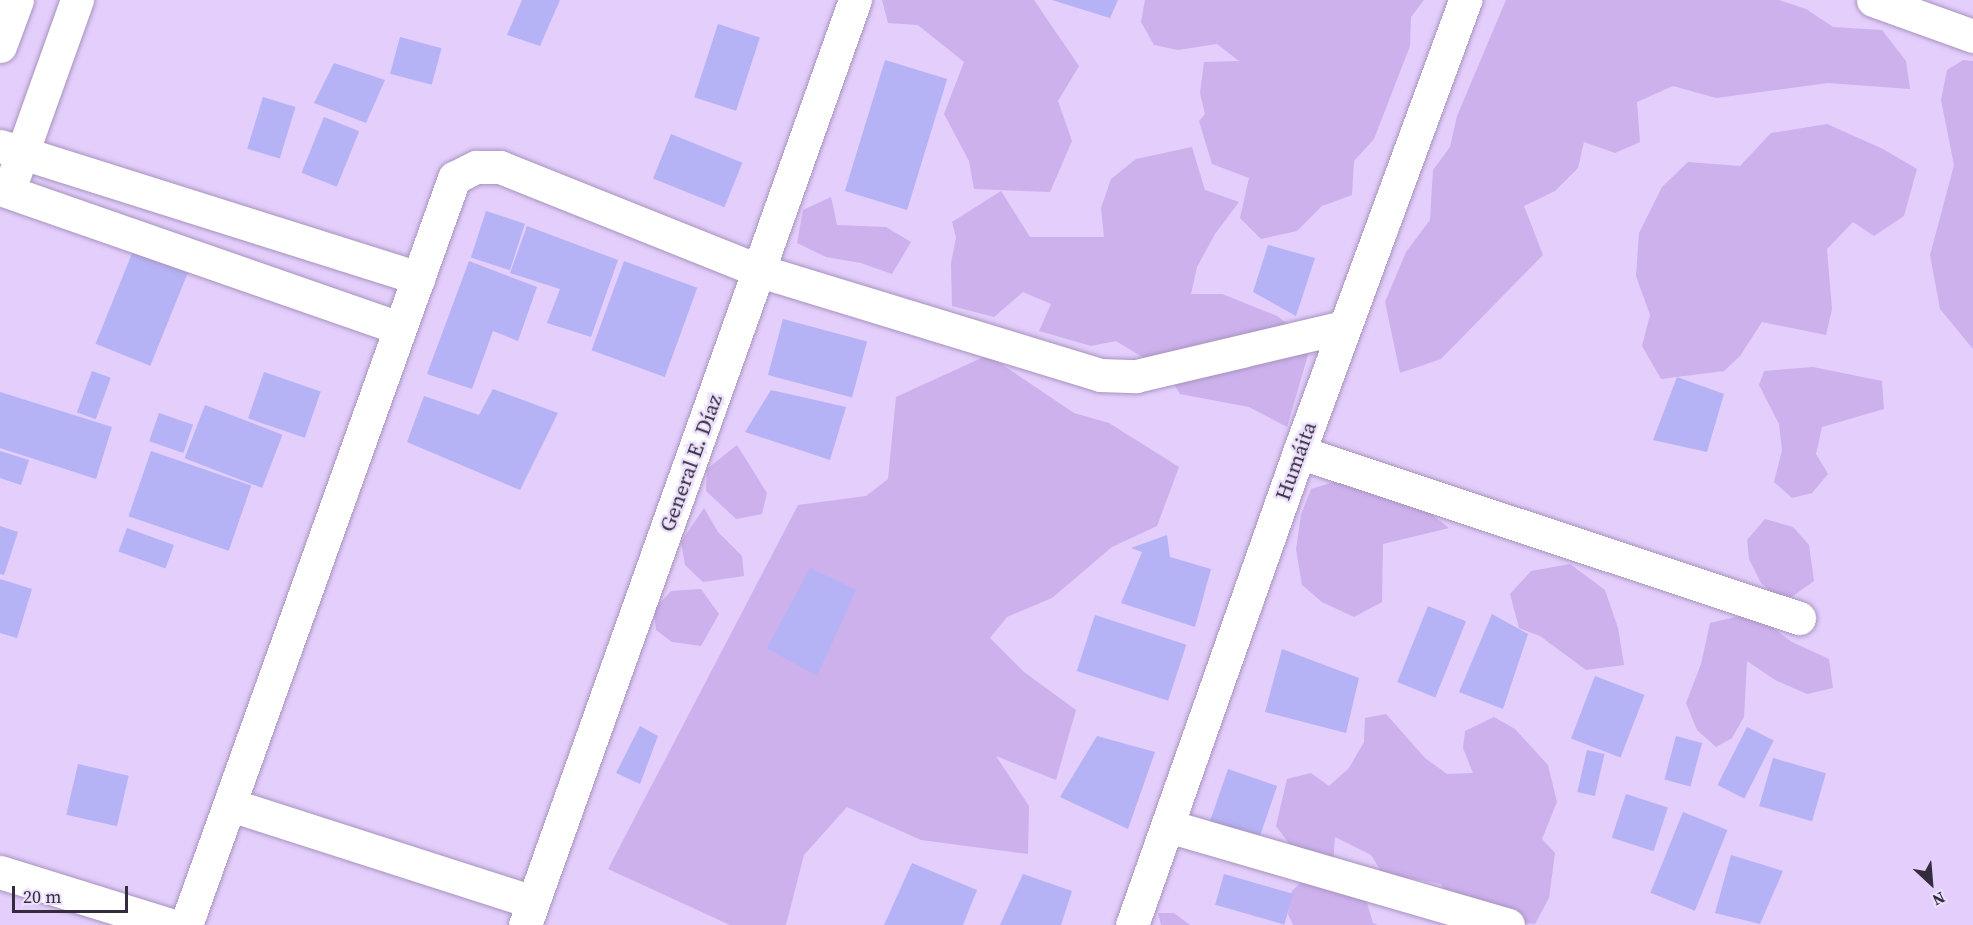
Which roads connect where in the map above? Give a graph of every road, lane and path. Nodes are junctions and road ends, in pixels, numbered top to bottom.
1 (17, 0) edge
2 (77, 0) edge
3 (855, 0) edge
4 (1465, 0) edge
5 (1873, 0) edge
6 (1973, 36) edge
7 (0, 46) edge
8 (11, 149) edge
9 (4, 190) edge
10 (760, 271) junction
11 (419, 278) junction
12 (1344, 327) junction
13 (400, 328) junction
14 (1299, 452) junction
15 (1799, 618) dead end
16 (231, 805) junction
17 (1168, 826) junction
18 (0, 872) edge
19 (529, 914) edge
20 (170, 925) edge
21 (186, 925) edge
22 (1132, 925) edge
23 (1508, 925) edge

1 - 7 street
2 - 8 street
3 - 10 street, General E. Díaz
4 - 12 street, Humáita
5 - 6 street
8 - 9 street
8 - 11 street
9 - 13 street
10 - 11 street
10 - 12 street
10 - 19 street, General E. Díaz
11 - 13 street
12 - 14 street, Humáita
13 - 16 street
14 - 15 street
14 - 17 street, Humáita
16 - 19 street
16 - 21 street
17 - 22 street, Humáita
17 - 23 street
18 - 20 street

